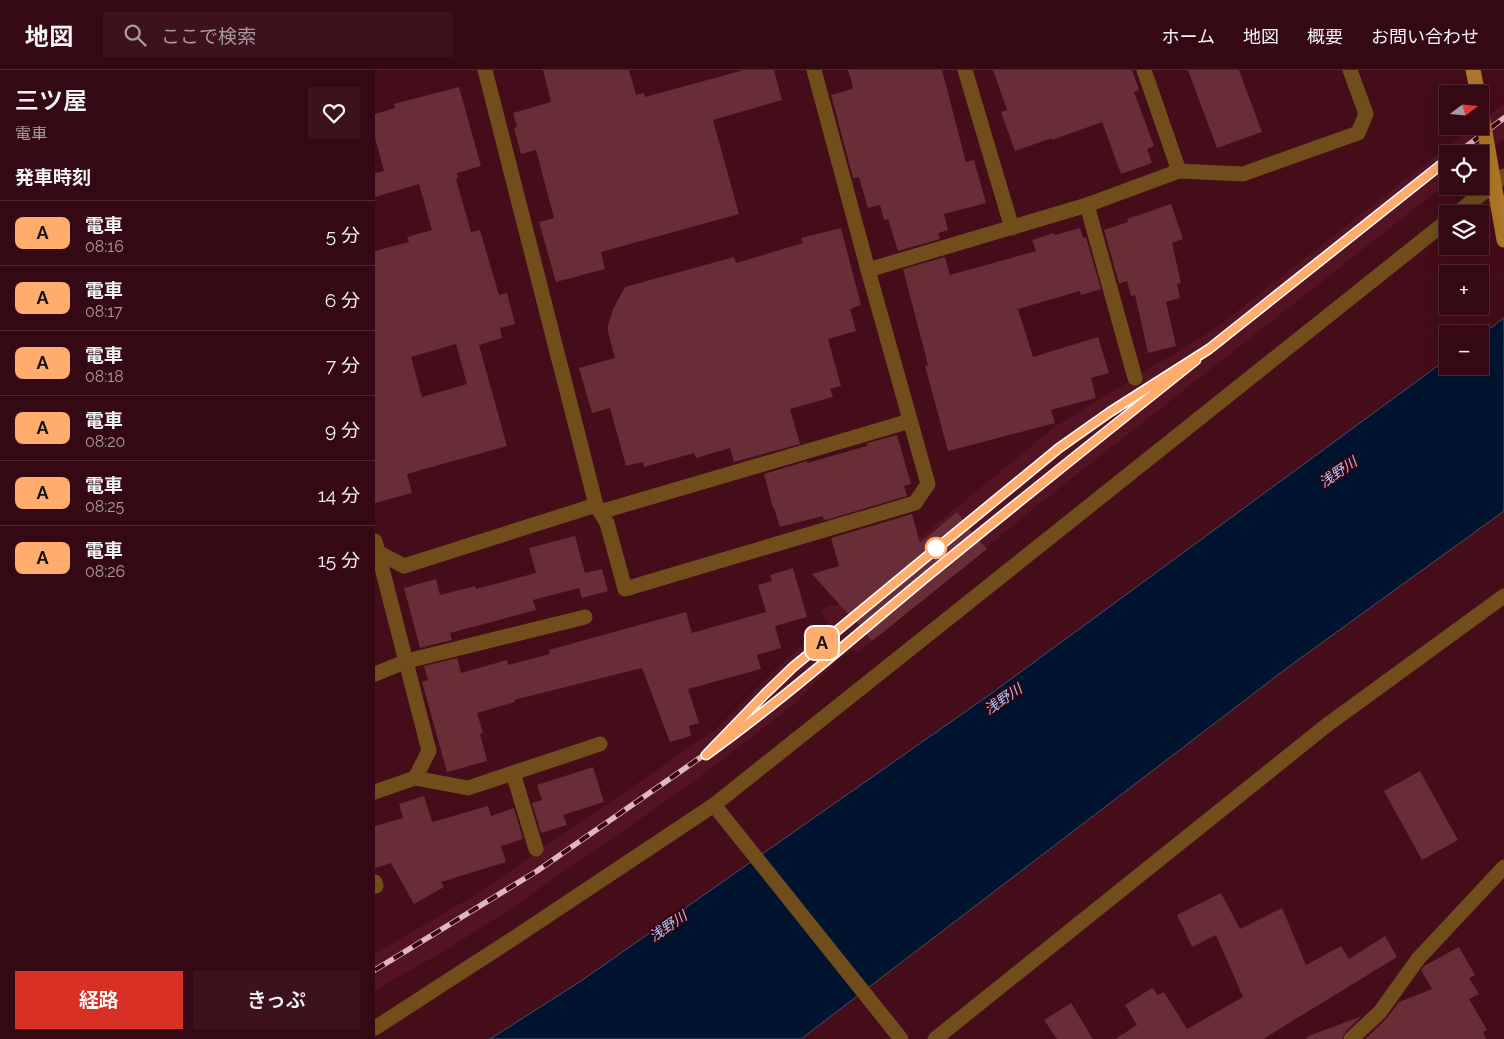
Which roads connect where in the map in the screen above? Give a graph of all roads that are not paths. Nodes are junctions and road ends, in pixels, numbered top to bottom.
1 (485, 70) edge
2 (814, 70) edge
3 (965, 70) edge
4 (1144, 70) edge
5 (1350, 70) edge
6 (1473, 70) edge
7 (1476, 85) edge
8 (1485, 135) edge
9 (1179, 171) junction
10 (1504, 176) edge
11 (1087, 205) junction
12 (1467, 205) edge
13 (1439, 227) edge
14 (1012, 228) junction
15 (1504, 240) edge
16 (867, 270) junction
17 (1135, 378) dead end
18 (910, 421) junction
19 (598, 509) junction
20 (376, 549) edge
21 (1504, 596) edge
22 (585, 617) dead end
23 (407, 661) junction
24 (375, 674) edge
25 (600, 744) dead end
26 (513, 773) junction
27 (415, 778) junction
28 (375, 792) edge
29 (714, 805) junction
30 (536, 849) dead end
31 (1504, 867) edge
32 (375, 1028) edge
33 (901, 1039) edge
34 (935, 1039) edge
35 (1351, 1039) edge

1 - 19 street
2 - 16 street
3 - 14 street
4 - 9 street
5 - 9 street
6 - 7 main road
8 - 15 main road, bridge
9 - 11 street
10 - 12 street
11 - 14 street
11 - 17 street
13 - 29 street
14 - 16 street
16 - 18 street
18 - 19 street
18 - 19 street
19 - 20 street
20 - 23 street
21 - 34 street
22 - 23 street
23 - 24 street
23 - 27 street
25 - 26 street
26 - 27 street
26 - 30 street
27 - 28 street
29 - 32 street
29 - 33 street
31 - 35 street

